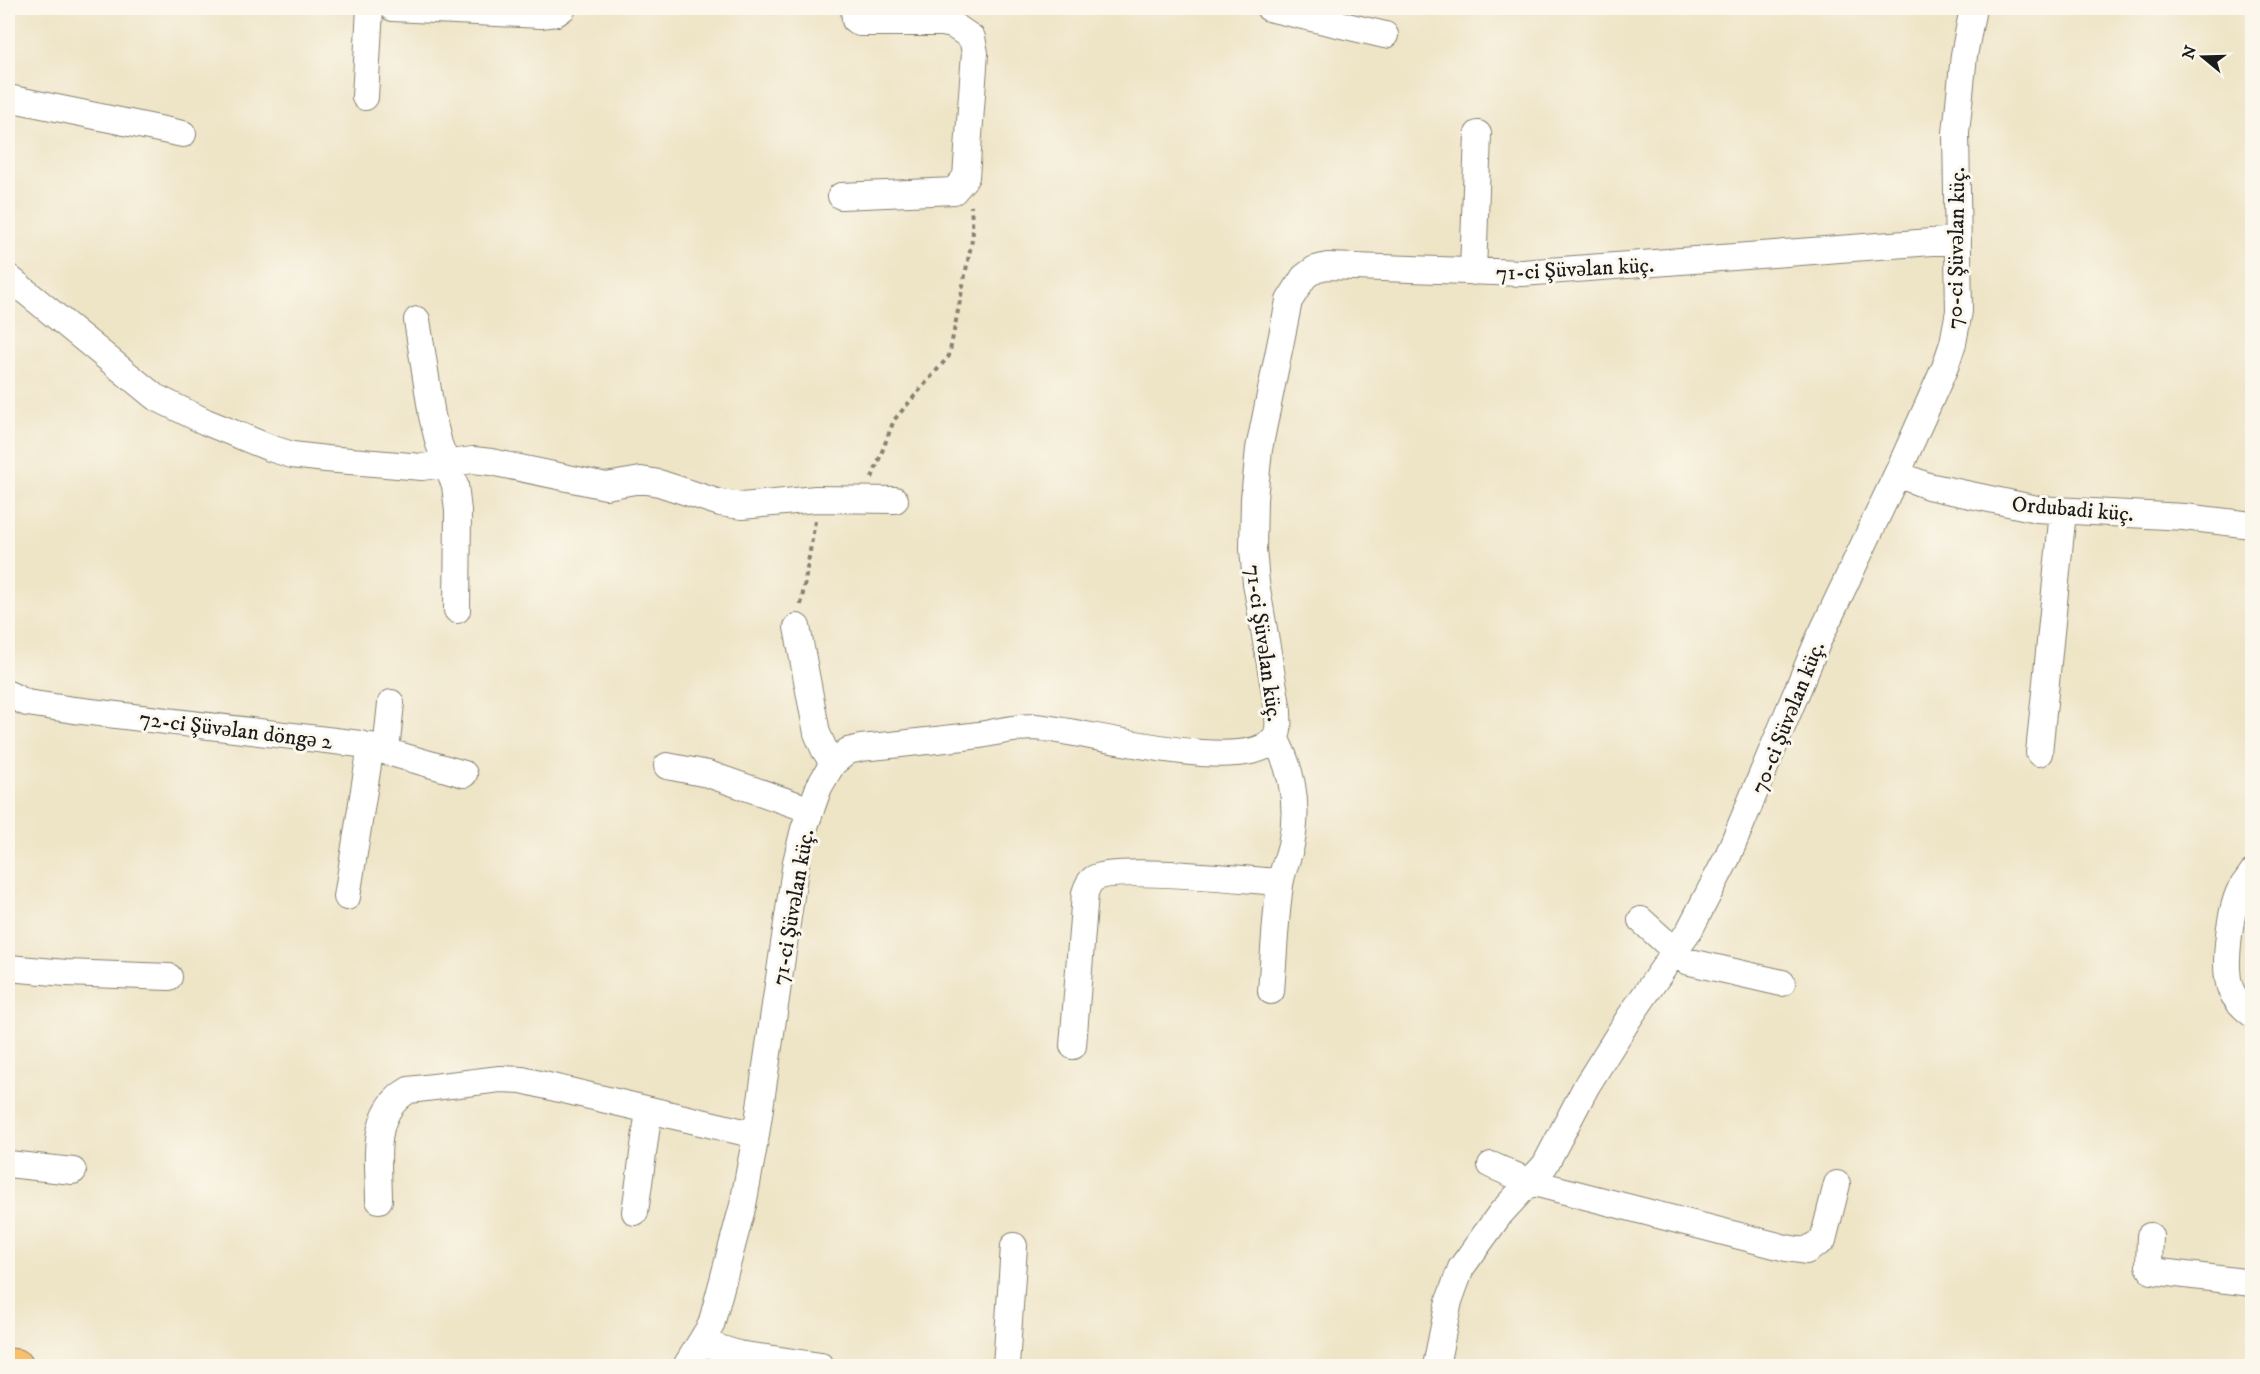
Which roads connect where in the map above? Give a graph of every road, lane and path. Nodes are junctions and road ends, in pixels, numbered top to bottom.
1 (370, 8) edge
2 (393, 8) edge
3 (563, 8) edge
4 (854, 8) edge
5 (1269, 8) edge
6 (1973, 8) edge
7 (1385, 35) dead end
8 (365, 97) dead end
9 (8, 98) edge
10 (183, 134) dead end
11 (1478, 134) dead end
12 (962, 184) junction
13 (842, 196) dead end
14 (1958, 240) junction
15 (1473, 272) junction
16 (8, 277) edge
17 (417, 320) dead end
18 (447, 466) junction
19 (1898, 474) junction
20 (816, 499) junction
21 (882, 500) joint
22 (2062, 512) junction
23 (2253, 525) edge
24 (458, 610) dead end
25 (796, 627) joint
26 (8, 694) edge
27 (391, 704) dead end
28 (1275, 738) junction
29 (379, 749) junction
30 (2039, 753) dead end
31 (833, 763) junction
32 (667, 766) dead end
33 (464, 774) dead end
34 (811, 810) junction
35 (2253, 873) edge
36 (1280, 882) junction
37 (347, 897) dead end
38 (1641, 920) dead end
39 (1676, 954) junction
40 (8, 968) edge
41 (170, 977) dead end
42 (1782, 983) dead end
43 (1271, 991) dead end
44 (2253, 1014) edge
45 (1073, 1046) dead end
46 (649, 1110) junction
47 (756, 1135) junction
48 (8, 1164) edge
49 (1491, 1165) dead end
50 (73, 1171) dead end
51 (1530, 1182) junction
52 (1837, 1184) dead end
53 (379, 1200) dead end
54 (635, 1212) dead end
55 (2150, 1236) dead end
56 (1014, 1246) dead end
57 (2253, 1283) edge
58 (702, 1343) junction
59 (8, 1365) edge
60 (17, 1366) edge
61 (686, 1366) edge
62 (821, 1366) edge
63 (1006, 1366) edge
64 (1436, 1366) edge

1 - 8 street
2 - 3 street
4 - 12 street
5 - 7 street
6 - 14 street, 70-ci Şüvəlan küç.
9 - 10 street
11 - 15 street
12 - 13 street
12 - 21 path
14 - 15 street, 71-ci Şüvəlan küç.
14 - 19 street, 70-ci Şüvəlan küç.
15 - 28 street, 71-ci Şüvəlan küç.
16 - 18 street
17 - 18 street
18 - 20 street
18 - 24 street
19 - 22 street, Ordubadi küç.
19 - 39 street, 70-ci Şüvəlan küç.
20 - 21 street
20 - 25 path
22 - 23 street, Ordubadi küç.
22 - 30 street
25 - 31 street
26 - 29 street, 72-ci Şüvəlan döngə 2
27 - 29 street
28 - 31 street, 71-ci Şüvəlan küç.
28 - 36 street
29 - 33 street, 72-ci Şüvəlan döngə 2
29 - 37 street
31 - 34 street, 71-ci Şüvəlan küç.
32 - 34 street
34 - 47 street, 71-ci Şüvəlan küç.
35 - 44 street
36 - 43 street
36 - 45 street
38 - 39 street
39 - 42 street
39 - 51 street, 70-ci Şüvəlan küç.
40 - 41 street
46 - 47 street
46 - 53 street
46 - 54 street
47 - 58 street, 71-ci Şüvəlan küç.
48 - 50 street
49 - 51 street
51 - 52 street
51 - 64 street, 70-ci Şüvəlan küç.
55 - 57 street
56 - 63 street
58 - 61 street, 71-ci Şüvəlan küç.
58 - 62 street
59 - 60 main road

